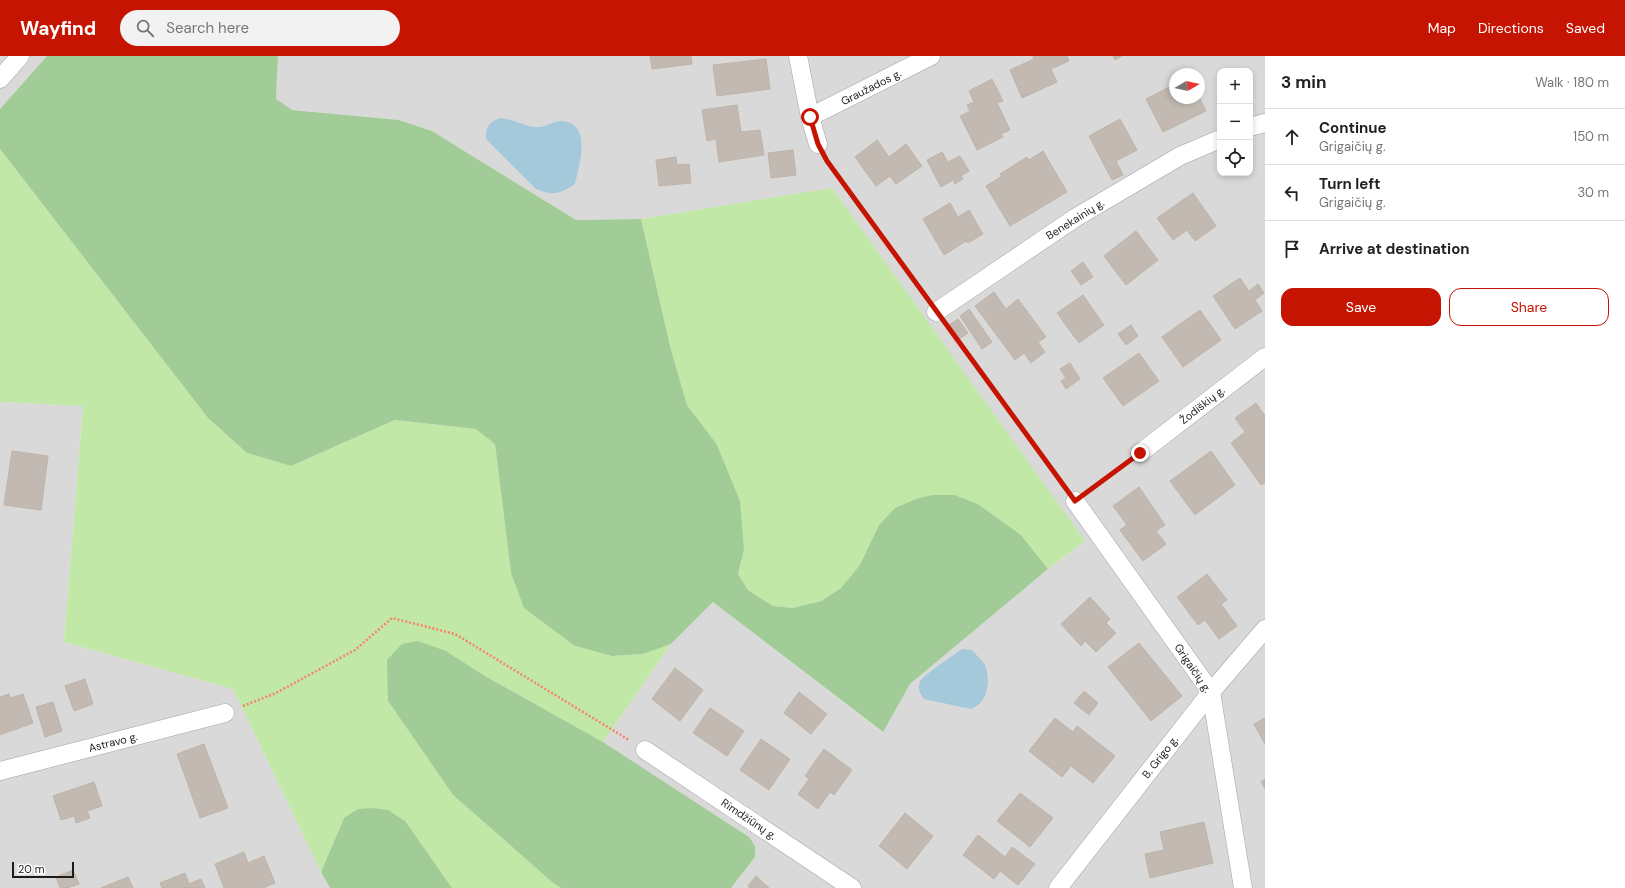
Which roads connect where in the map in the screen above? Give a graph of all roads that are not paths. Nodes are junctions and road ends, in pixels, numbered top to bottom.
1 (20, 56) edge
2 (798, 56) edge
3 (931, 56) edge
4 (0, 79) edge
5 (810, 117) junction
6 (1265, 123) edge
7 (1253, 126) edge
8 (1218, 140) edge
9 (818, 144) road end
10 (936, 312) road end
11 (1265, 357) edge
12 (1140, 453) road end
13 (1075, 501) road end
14 (1265, 629) edge
15 (1211, 692) junction
16 (225, 713) road end
17 (645, 750) road end
18 (0, 771) edge
19 (852, 888) edge
20 (1058, 888) edge
21 (1243, 888) edge

1 - 4 street
2 - 5 street
3 - 5 street, Graužados g.
5 - 9 street
6 - 7 street
8 - 10 street, Benekainių g.
11 - 12 street, Žodiškių g.
13 - 15 street, Grigaičių g.
14 - 15 street, B. Grigo g.
15 - 20 street, B. Grigo g.
15 - 21 street, Grigaičių g.
16 - 18 street, Astravo g.
17 - 19 street, Rimdžiūnų g.

